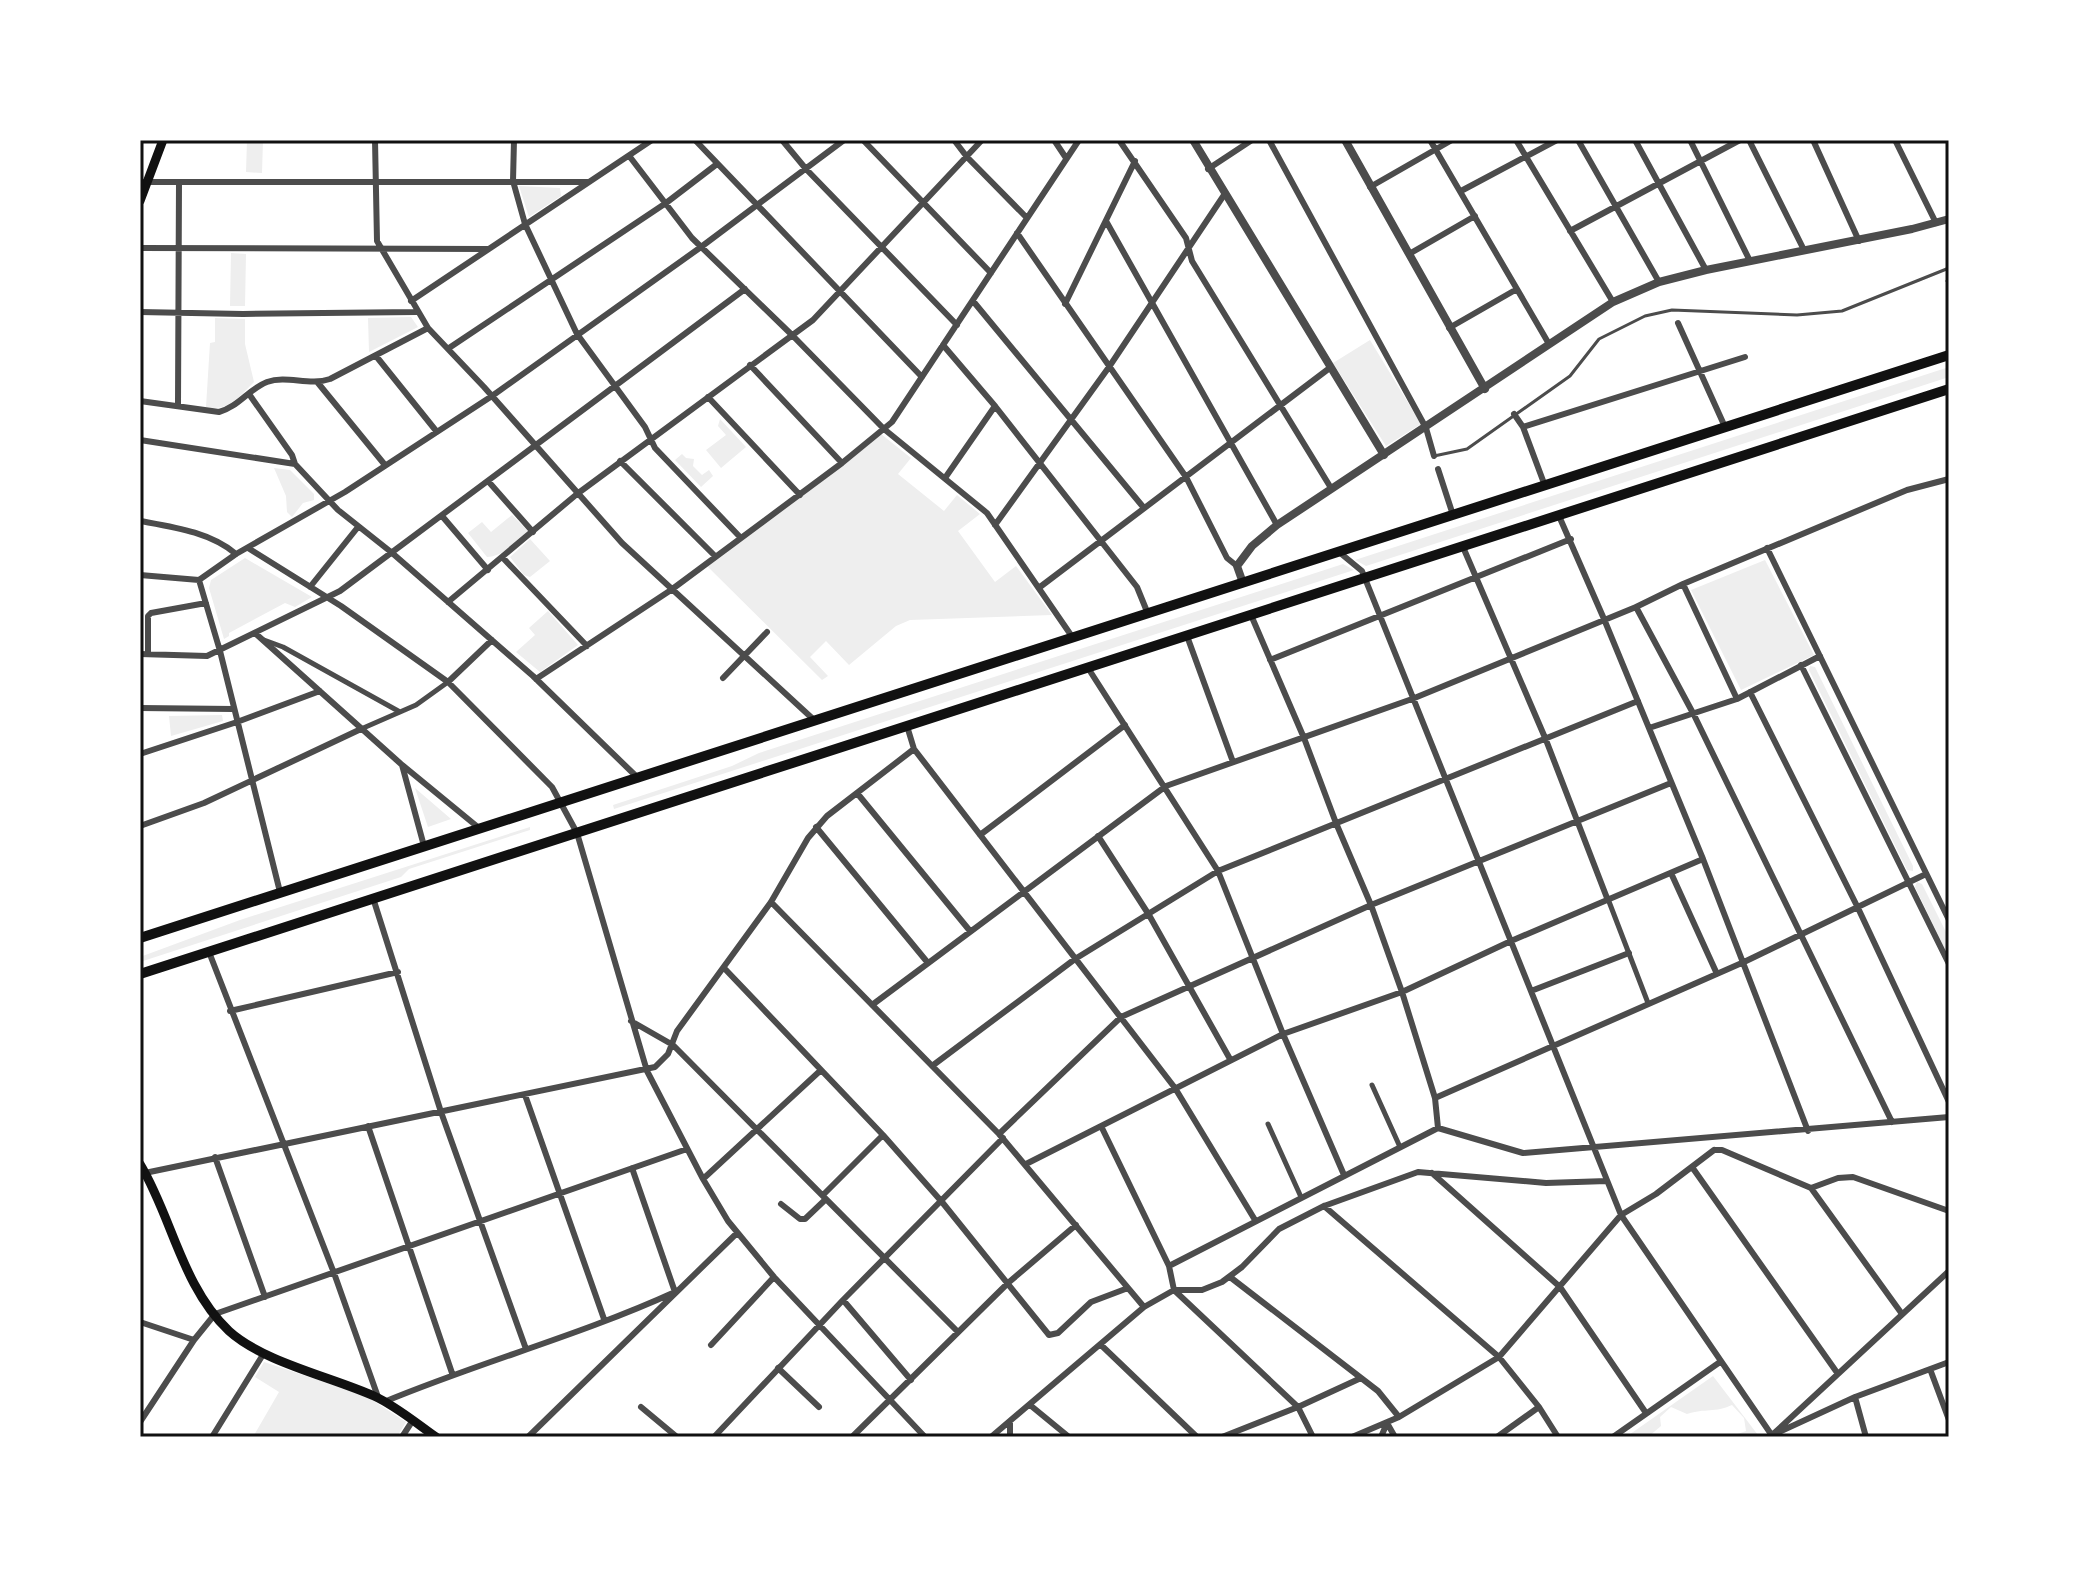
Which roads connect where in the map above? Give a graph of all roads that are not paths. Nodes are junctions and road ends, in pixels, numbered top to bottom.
1 (163, 140) edge
2 (375, 140) edge
3 (514, 140) edge
4 (651, 140) edge
5 (695, 140) edge
6 (782, 140) edge
7 (844, 140) edge
8 (863, 140) edge
9 (954, 140) edge
10 (982, 140) edge
11 (1054, 140) edge
12 (1079, 140) edge
13 (1119, 140) edge
14 (1193, 140) edge
15 (1252, 140) edge
16 (1269, 140) edge
17 (1345, 140) edge
18 (1430, 140) edge
19 (1452, 140) edge
20 (1516, 140) edge
21 (1557, 140) edge
22 (1578, 140) edge
23 (1635, 140) edge
24 (1690, 140) edge
25 (1740, 140) edge
26 (1749, 140) edge
27 (1813, 140) edge
28 (1895, 140) edge
29 (1436, 149) junction
30 (1525, 155) junction
31 (630, 157) junction
32 (967, 157) junction
33 (1066, 158) junction
34 (1135, 161) junction
35 (1700, 161) junction
36 (717, 164) junction
37 (806, 169) junction
38 (1208, 169) junction
39 (513, 181) junction
40 (143, 182) edge
41 (179, 182) junction
42 (375, 182) junction
43 (589, 182) junction
44 (1659, 183) junction
45 (1370, 187) junction
46 (1461, 191) junction
47 (1224, 195) junction
48 (140, 201) edge
49 (666, 203) junction
50 (925, 203) junction
51 (756, 206) junction
52 (1616, 207) junction
53 (1475, 216) junction
54 (1027, 218) junction
55 (1949, 219) edge
56 (1106, 221) junction
57 (1936, 223) junction
58 (525, 224) junction
59 (1570, 231) junction
60 (1017, 233) junction
61 (1859, 241) junction
62 (701, 247) junction
63 (140, 248) edge
64 (178, 248) junction
65 (882, 248) junction
66 (380, 249) junction
67 (488, 249) junction
68 (1189, 250) junction
69 (1804, 250) junction
70 (1408, 255) junction
71 (1750, 261) junction
72 (1949, 268) edge
73 (1706, 270) junction
74 (991, 273) junction
75 (550, 281) junction
76 (1659, 282) junction
77 (745, 289) junction
78 (1517, 289) junction
79 (840, 293) junction
80 (411, 301) junction
81 (973, 301) junction
82 (1152, 301) junction
83 (1613, 302) junction
84 (1065, 304) junction
85 (140, 312) edge
86 (416, 312) junction
87 (178, 313) junction
88 (1678, 323) dead end
89 (957, 325) junction
90 (428, 328) junction
91 (1449, 328) junction
92 (577, 334) junction
93 (792, 335) junction
94 (1549, 344) junction
95 (943, 345) junction
96 (449, 348) junction
97 (1949, 355) edge
98 (376, 356) junction
99 (1745, 357) dead end
100 (750, 365) junction
101 (1109, 367) junction
102 (1331, 367) junction
103 (1700, 371) junction
104 (922, 377) junction
105 (318, 383) junction
106 (615, 388) junction
107 (1485, 389) junction
108 (1949, 389) edge
109 (249, 394) junction
110 (492, 396) junction
111 (708, 397) junction
112 (140, 401) edge
113 (1281, 405) junction
114 (178, 406) junction
115 (995, 406) junction
116 (1514, 414) junction
117 (1070, 420) junction
118 (1523, 427) junction
119 (1725, 427) junction
120 (1426, 428) junction
121 (884, 429) junction
122 (437, 432) junction
123 (140, 440) edge
124 (649, 440) junction
125 (1230, 443) junction
126 (534, 446) junction
127 (1384, 455) junction
128 (1434, 456) joint
129 (620, 461) junction
130 (842, 463) junction
131 (295, 464) junction
132 (1039, 464) junction
133 (385, 465) junction
134 (1438, 469) dead end
135 (1186, 477) junction
136 (945, 478) junction
137 (1949, 479) edge
138 (488, 481) junction
139 (1545, 486) junction
140 (1331, 488) junction
141 (577, 494) junction
142 (800, 495) junction
143 (330, 501) junction
144 (1144, 508) junction
145 (1453, 515) junction
146 (442, 516) junction
147 (1559, 516) junction
148 (140, 521) edge
149 (995, 525) junction
150 (1277, 525) junction
151 (358, 527) junction
152 (533, 532) junction
153 (740, 537) junction
154 (1571, 539) junction
155 (1101, 541) junction
156 (1463, 547) junction
157 (248, 548) junction
158 (1767, 548) junction
159 (391, 552) junction
160 (1339, 552) junction
161 (236, 554) junction
162 (715, 556) junction
163 (503, 558) junction
164 (1237, 566) junction
165 (488, 570) junction
166 (140, 575) edge
167 (1365, 578) junction
168 (1476, 579) junction
169 (199, 580) junction
170 (1243, 583) junction
171 (1683, 584) junction
172 (310, 587) junction
173 (1040, 587) junction
174 (671, 590) junction
175 (328, 598) junction
176 (448, 602) junction
177 (206, 603) junction
178 (1636, 607) junction
179 (1148, 614) junction
180 (1251, 615) junction
181 (1379, 616) junction
182 (1604, 619) junction
183 (767, 632) dead end
184 (255, 633) junction
185 (1187, 636) junction
186 (1073, 638) junction
187 (264, 640) junction
188 (492, 640) junction
189 (587, 646) junction
190 (220, 651) junction
191 (144, 654) edge
192 (745, 655) junction
193 (1820, 656) junction
194 (1511, 657) junction
195 (1270, 660) junction
196 (1801, 665) junction
197 (1088, 668) junction
198 (723, 678) dead end
199 (536, 679) junction
200 (448, 682) junction
201 (320, 691) junction
202 (1750, 692) junction
203 (1412, 699) junction
204 (1737, 699) junction
205 (1638, 701) junction
206 (140, 708) edge
207 (233, 709) junction
208 (400, 712) junction
209 (1694, 715) junction
210 (813, 719) junction
211 (237, 722) junction
212 (1125, 725) junction
213 (907, 726) junction
214 (1649, 728) junction
215 (361, 729) junction
216 (1304, 738) junction
217 (1546, 740) junction
218 (914, 749) junction
219 (140, 754) edge
220 (1233, 762) junction
221 (401, 764) junction
222 (1445, 778) junction
223 (252, 779) junction
224 (639, 779) junction
225 (1671, 783) junction
226 (1166, 786) junction
227 (857, 793) junction
228 (562, 801) junction
229 (1579, 821) junction
230 (1336, 823) junction
231 (140, 826) edge
232 (816, 827) junction
233 (479, 828) junction
234 (577, 833) junction
235 (980, 835) junction
236 (1098, 836) junction
237 (424, 846) junction
238 (1703, 859) junction
239 (1478, 861) junction
240 (1218, 871) junction
241 (1671, 873) junction
242 (1926, 874) junction
243 (1909, 881) junction
244 (1024, 891) junction
245 (280, 892) junction
246 (373, 898) junction
247 (1607, 898) junction
248 (771, 902) junction
249 (1371, 905) junction
250 (1858, 908) junction
251 (1149, 915) junction
252 (1949, 920) edge
253 (970, 931) junction
254 (1800, 936) junction
255 (140, 938) edge
256 (1511, 941) junction
257 (209, 952) junction
258 (1629, 953) junction
259 (1253, 956) junction
260 (1075, 959) junction
261 (1744, 962) junction
262 (928, 963) junction
263 (1949, 964) edge
264 (725, 969) junction
265 (398, 972) junction
266 (1717, 974) junction
267 (143, 975) edge
268 (1189, 985) junction
269 (1531, 991) junction
270 (1402, 992) junction
271 (1648, 1003) junction
272 (872, 1005) junction
273 (230, 1011) junction
274 (1121, 1017) junction
275 (630, 1021) junction
276 (1283, 1034) junction
277 (673, 1045) junction
278 (1553, 1047) junction
279 (1230, 1059) junction
280 (932, 1066) junction
281 (821, 1070) junction
282 (647, 1071) junction
283 (1372, 1085) dead end
284 (1175, 1088) junction
285 (525, 1095) junction
286 (1435, 1098) junction
287 (1949, 1102) edge
288 (441, 1112) junction
289 (1949, 1117) edge
290 (1892, 1122) junction
291 (1268, 1124) dead end
292 (368, 1126) junction
293 (1102, 1128) junction
294 (1438, 1128) junction
295 (1808, 1131) junction
296 (757, 1132) junction
297 (883, 1135) junction
298 (1001, 1136) junction
299 (1718, 1137) junction
300 (284, 1143) junction
301 (1400, 1147) junction
302 (1594, 1147) junction
303 (687, 1149) junction
304 (1714, 1150) junction
305 (140, 1153) edge
306 (215, 1157) junction
307 (1026, 1164) junction
308 (1692, 1167) junction
309 (632, 1168) junction
310 (141, 1170) edge
311 (1432, 1173) junction
312 (1344, 1175) junction
313 (703, 1179) junction
314 (1607, 1181) junction
315 (1811, 1188) junction
316 (558, 1194) junction
317 (824, 1197) junction
318 (1301, 1197) junction
319 (942, 1202) junction
320 (781, 1204) dead end
321 (1324, 1206) junction
322 (1949, 1211) edge
323 (1621, 1215) junction
324 (1255, 1220) junction
325 (481, 1221) junction
326 (1076, 1225) junction
327 (737, 1233) junction
328 (411, 1246) junction
329 (886, 1258) junction
330 (1169, 1266) junction
331 (1949, 1271) edge
332 (334, 1273) junction
333 (774, 1277) junction
334 (1230, 1277) junction
335 (1008, 1283) junction
336 (1560, 1287) junction
337 (1128, 1288) junction
338 (1174, 1290) junction
339 (675, 1292) junction
340 (265, 1297) junction
341 (843, 1300) junction
342 (1144, 1307) junction
343 (215, 1314) junction
344 (1902, 1314) junction
345 (604, 1319) junction
346 (140, 1322) edge
347 (819, 1326) junction
348 (958, 1332) junction
349 (194, 1340) junction
350 (711, 1345) dead end
351 (1101, 1345) junction
352 (526, 1349) junction
353 (264, 1353) junction
354 (1499, 1357) junction
355 (1720, 1362) junction
356 (1949, 1362) edge
357 (778, 1368) junction
358 (1930, 1369) junction
359 (452, 1373) junction
360 (1838, 1374) junction
361 (1361, 1378) junction
362 (911, 1380) junction
363 (1855, 1397) junction
364 (381, 1400) junction
365 (891, 1400) junction
366 (1030, 1405) junction
367 (641, 1407) dead end
368 (819, 1407) dead end
369 (1298, 1407) junction
370 (1539, 1407) junction
371 (1646, 1413) junction
372 (1399, 1417) junction
373 (413, 1420) junction
374 (1949, 1420) edge
375 (1010, 1421) junction
376 (140, 1422) edge
377 (1387, 1423) junction
378 (1772, 1436) edge
379 (212, 1437) edge
380 (402, 1437) edge
381 (436, 1437) edge
382 (528, 1437) edge
383 (677, 1437) edge
384 (714, 1437) edge
385 (852, 1437) edge
386 (925, 1437) edge
387 (991, 1437) edge
388 (1010, 1437) edge
389 (1069, 1437) edge
390 (1197, 1437) edge
391 (1222, 1437) edge
392 (1313, 1437) edge
393 (1352, 1437) edge
394 (1381, 1437) edge
395 (1395, 1437) edge
396 (1497, 1437) edge
397 (1558, 1437) edge
398 (1613, 1437) edge
399 (1866, 1437) edge

1 - 40 main road
2 - 42 street
3 - 39 street
4 - 31 street
5 - 36 street
6 - 37 street
7 - 37 street
8 - 50 street
9 - 32 street
10 - 32 street
11 - 33 street
12 - 33 street
13 - 34 street
14 - 38 street
15 - 38 street
16 - 120 street
17 - 45 street
18 - 29 street
19 - 29 street
20 - 30 street
21 - 30 street
22 - 52 street
23 - 44 street
24 - 35 street
25 - 35 street
26 - 69 street
27 - 61 street
28 - 57 street
29 - 45 street
29 - 46 street
30 - 46 street
30 - 59 street
31 - 43 street
31 - 49 street
32 - 50 street
32 - 54 street
33 - 54 street
34 - 56 street
34 - 68 street
35 - 44 street
35 - 71 street
36 - 49 street
36 - 51 street
37 - 51 street
37 - 65 street
38 - 47 street
39 - 42 street
39 - 43 street
39 - 58 street
40 - 41 street
40 - 48 main road
41 - 42 street
41 - 64 street
42 - 66 street
43 - 58 street
44 - 52 street
44 - 73 street
45 - 70 street
46 - 53 street
47 - 68 street
47 - 102 street
49 - 62 street
49 - 75 street
50 - 65 street
50 - 74 street
51 - 62 street
51 - 79 street
52 - 59 street
52 - 76 street
53 - 70 street
53 - 78 street
54 - 60 street
55 - 57 street
56 - 82 street
56 - 84 street
57 - 61 street
58 - 67 street
58 - 75 street
59 - 83 street
60 - 74 street
60 - 84 street
61 - 69 street
62 - 77 street
62 - 92 street
63 - 64 street
64 - 66 street
64 - 87 street
65 - 79 street
65 - 89 street
66 - 67 street
66 - 80 street
67 - 80 street
68 - 82 street
68 - 113 street
69 - 71 street
70 - 91 street
71 - 73 street
72 - 116 lane
73 - 76 street
74 - 81 street
75 - 92 street
75 - 96 street
76 - 83 street
77 - 93 street
77 - 106 street
78 - 91 street
78 - 94 street
79 - 93 street
79 - 104 street
80 - 86 street
81 - 89 street
81 - 117 street
82 - 101 street
82 - 125 street
83 - 94 street
84 - 101 street
85 - 87 street
86 - 87 street
86 - 90 street
87 - 114 street
88 - 103 street
89 - 95 street
90 - 96 street
90 - 98 street
91 - 107 street
92 - 106 street
92 - 110 street
93 - 100 street
93 - 121 street
94 - 107 street
95 - 104 street
95 - 115 street
96 - 110 street
97 - 119 highway
98 - 105 street
98 - 122 street
99 - 103 street
100 - 111 street
100 - 130 street
101 - 117 street
101 - 135 street
102 - 113 street
102 - 127 street
103 - 118 street
103 - 119 street
104 - 121 street
105 - 109 street
105 - 133 street
106 - 124 street
106 - 126 street
107 - 120 street
108 - 147 highway
109 - 114 street
109 - 131 street
110 - 122 street
110 - 126 street
111 - 124 street
111 - 142 street
112 - 114 street
113 - 125 street
113 - 140 street
115 - 132 street
115 - 136 street
116 - 118 street
116 - 128 lane
117 - 132 street
117 - 144 street
118 - 139 street
119 - 139 highway
120 - 127 street
120 - 128 street
121 - 130 street
121 - 136 street
122 - 133 street
123 - 131 street
124 - 129 street
124 - 153 street
125 - 135 street
125 - 150 street
126 - 138 street
126 - 141 street
127 - 140 street
129 - 141 street
129 - 162 street
130 - 142 street
131 - 143 street
132 - 149 street
132 - 155 street
133 - 143 street
134 - 145 street
135 - 144 street
135 - 164 street
136 - 149 street
137 - 158 street
138 - 146 street
138 - 152 street
139 - 145 highway
140 - 150 street
141 - 152 street
141 - 174 street
142 - 153 street
143 - 151 street
143 - 157 street
144 - 155 street
145 - 160 highway
146 - 159 street
146 - 165 street
147 - 154 street
147 - 156 highway
148 - 161 street
149 - 173 street
150 - 164 street
151 - 159 street
151 - 172 street
152 - 163 street
153 - 162 street
154 - 168 street
154 - 182 street
155 - 173 street
155 - 179 street
156 - 167 highway
156 - 168 street
157 - 161 street
157 - 172 street
158 - 171 street
158 - 193 street
159 - 175 street
159 - 176 street
160 - 167 street
160 - 170 highway
161 - 169 street
162 - 174 street
163 - 165 street
163 - 189 street
164 - 170 street
165 - 176 street
166 - 169 street
167 - 180 highway
167 - 181 street
168 - 181 street
168 - 194 street
169 - 177 street
170 - 179 highway
171 - 178 street
171 - 204 street
172 - 175 street
173 - 186 street
174 - 189 street
174 - 192 street
175 - 184 street
175 - 200 street
176 - 188 street
177 - 190 street
177 - 191 street
178 - 182 street
178 - 209 street
179 - 186 highway
180 - 185 highway
180 - 195 street
181 - 195 street
181 - 203 street
182 - 194 street
182 - 205 street
183 - 192 street
184 - 187 street
184 - 190 street
185 - 197 highway
185 - 220 street
186 - 210 highway
187 - 201 street
187 - 208 street
188 - 199 street
188 - 200 street
189 - 199 street
190 - 191 street
190 - 207 street
192 - 198 street
192 - 210 street
193 - 196 street
193 - 242 street
194 - 203 street
194 - 217 street
195 - 216 street
196 - 202 street
196 - 243 street
197 - 212 street
197 - 213 highway
199 - 224 street
200 - 208 street
200 - 228 street
201 - 211 street
201 - 215 street
202 - 204 street
202 - 250 street
203 - 216 street
203 - 222 street
204 - 209 street
205 - 214 street
205 - 217 street
206 - 207 street
207 - 211 street
208 - 215 street
209 - 214 street
209 - 254 street
210 - 224 highway
211 - 219 street
211 - 223 street
212 - 226 street
212 - 235 street
213 - 218 street
213 - 234 highway
214 - 225 street
215 - 221 street
215 - 223 street
216 - 220 street
216 - 230 street
217 - 222 street
217 - 229 street
218 - 227 street
218 - 235 street
220 - 226 street
221 - 233 street
221 - 237 street
222 - 230 street
222 - 239 street
223 - 231 street
223 - 245 street
224 - 228 highway
225 - 229 street
225 - 238 street
226 - 236 street
226 - 240 street
227 - 232 street
227 - 253 street
228 - 233 highway
228 - 234 street
229 - 239 street
229 - 247 street
230 - 240 street
230 - 249 street
232 - 248 street
232 - 262 street
233 - 237 highway
234 - 246 highway
234 - 275 street
235 - 244 street
236 - 244 street
236 - 251 street
237 - 245 highway
238 - 241 street
238 - 261 street
239 - 249 street
239 - 256 street
240 - 251 street
240 - 259 street
241 - 247 street
241 - 266 street
242 - 243 street
242 - 252 street
243 - 250 street
243 - 263 street
244 - 253 street
244 - 260 street
245 - 255 highway
246 - 257 highway
246 - 265 street
247 - 256 street
247 - 258 street
248 - 264 street
248 - 272 street
249 - 259 street
249 - 270 street
250 - 254 street
250 - 287 street
251 - 260 street
251 - 268 street
253 - 262 street
254 - 261 street
254 - 290 street
256 - 269 street
256 - 270 street
257 - 267 highway
257 - 273 street
258 - 269 street
258 - 271 street
259 - 268 street
259 - 276 street
260 - 274 street
260 - 280 street
261 - 266 street
261 - 295 street
262 - 272 street
264 - 277 street
264 - 281 street
265 - 273 street
265 - 288 street
266 - 271 street
268 - 274 street
268 - 279 street
269 - 278 street
270 - 276 street
270 - 286 street
271 - 278 street
272 - 280 street
273 - 300 street
274 - 284 street
274 - 298 street
275 - 277 street
275 - 282 street
276 - 279 street
276 - 312 street
277 - 282 street
277 - 296 street
278 - 286 street
278 - 302 street
279 - 284 street
280 - 298 street
281 - 296 street
281 - 297 street
282 - 285 street
282 - 303 street
283 - 301 street
284 - 293 street
284 - 324 street
285 - 288 street
285 - 316 street
286 - 294 street
288 - 292 street
288 - 325 street
289 - 290 street
290 - 295 street
291 - 318 street
292 - 300 street
292 - 328 street
293 - 307 street
293 - 330 street
294 - 301 street
294 - 302 street
295 - 299 street
296 - 313 street
296 - 317 street
297 - 317 street
297 - 319 street
298 - 307 street
298 - 319 street
299 - 302 street
299 - 304 street
300 - 306 street
300 - 332 street
301 - 312 street
302 - 314 street
303 - 309 street
303 - 313 street
304 - 308 street
304 - 315 street
305 - 310 main road
306 - 310 street
306 - 340 street
307 - 326 street
308 - 323 street
308 - 360 street
309 - 316 street
309 - 339 street
310 - 343 main road
311 - 314 street
311 - 321 street
311 - 336 street
312 - 318 street
313 - 327 street
314 - 323 street
315 - 322 street
315 - 344 street
316 - 325 street
316 - 345 street
317 - 320 street
317 - 329 street
318 - 324 street
319 - 329 street
319 - 335 street
321 - 334 street
321 - 354 street
323 - 336 street
323 - 355 street
324 - 330 street
325 - 328 street
325 - 352 street
326 - 335 street
326 - 337 street
327 - 333 street
327 - 339 street
328 - 332 street
328 - 359 street
329 - 341 street
329 - 348 street
330 - 338 street
331 - 344 street
332 - 340 street
332 - 364 street
333 - 347 street
333 - 350 street
334 - 338 street
334 - 361 street
335 - 337 street
335 - 348 street
336 - 354 street
336 - 371 street
337 - 342 street
338 - 342 street
338 - 369 street
339 - 345 street
339 - 382 street
340 - 343 street
341 - 347 street
341 - 362 street
342 - 351 street
343 - 349 street
343 - 353 main road
344 - 360 street
345 - 352 street
346 - 349 street
347 - 357 street
347 - 365 street
348 - 362 street
349 - 376 street
351 - 366 street
351 - 390 street
352 - 359 street
353 - 364 main road
353 - 379 street
354 - 370 street
354 - 372 street
355 - 371 street
355 - 378 street
356 - 358 street
357 - 368 street
357 - 384 street
358 - 363 street
358 - 374 street
359 - 364 street
360 - 378 street
361 - 369 street
361 - 372 street
362 - 365 street
363 - 378 street
363 - 399 street
364 - 373 main road
365 - 385 street
365 - 386 street
366 - 375 street
366 - 389 street
367 - 383 street
369 - 391 street
369 - 392 street
370 - 396 street
370 - 397 street
371 - 398 street
372 - 377 street
373 - 380 street
373 - 381 main road
375 - 387 street
375 - 388 street
377 - 393 street
377 - 394 street
377 - 395 street

